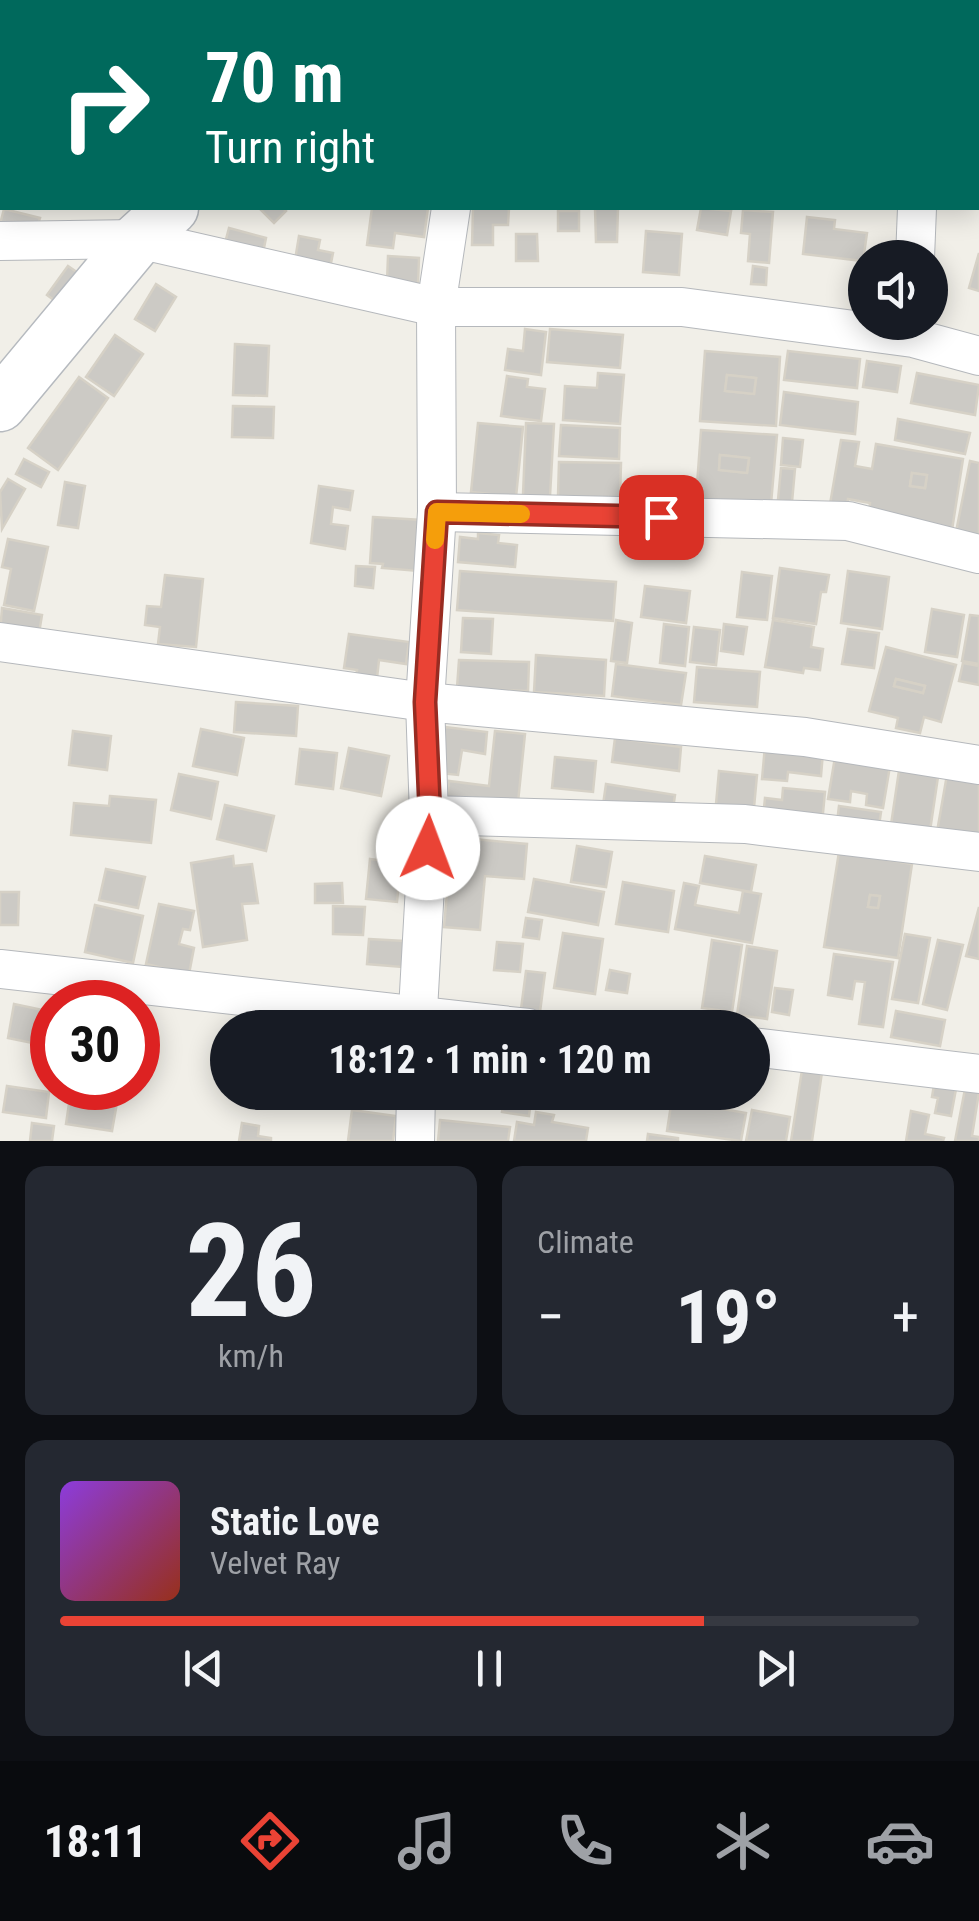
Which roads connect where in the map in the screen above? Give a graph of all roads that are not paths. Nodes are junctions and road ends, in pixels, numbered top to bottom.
1 (450, 210) edge
2 (917, 210) edge
3 (155, 223) edge
4 (916, 240) edge
5 (0, 242) edge
6 (436, 307) junction
7 (848, 324) edge
8 (938, 340) edge
9 (979, 356) edge
10 (0, 405) edge
11 (437, 512) junction
12 (979, 554) edge
13 (0, 642) edge
14 (425, 702) junction
15 (979, 764) edge
16 (430, 815) junction
17 (979, 852) edge
18 (0, 969) edge
19 (317, 1010) edge
20 (418, 1010) edge
21 (770, 1049) edge
22 (979, 1074) edge
23 (416, 1110) edge
24 (415, 1141) edge

1 - 6 street
2 - 4 street
3 - 5 street
3 - 6 street
3 - 10 street
6 - 7 street
6 - 11 street
8 - 9 street
11 - 12 street
11 - 14 street
13 - 14 street
14 - 15 street
14 - 16 street
16 - 17 street
16 - 20 street
18 - 19 street
21 - 22 street
23 - 24 street

